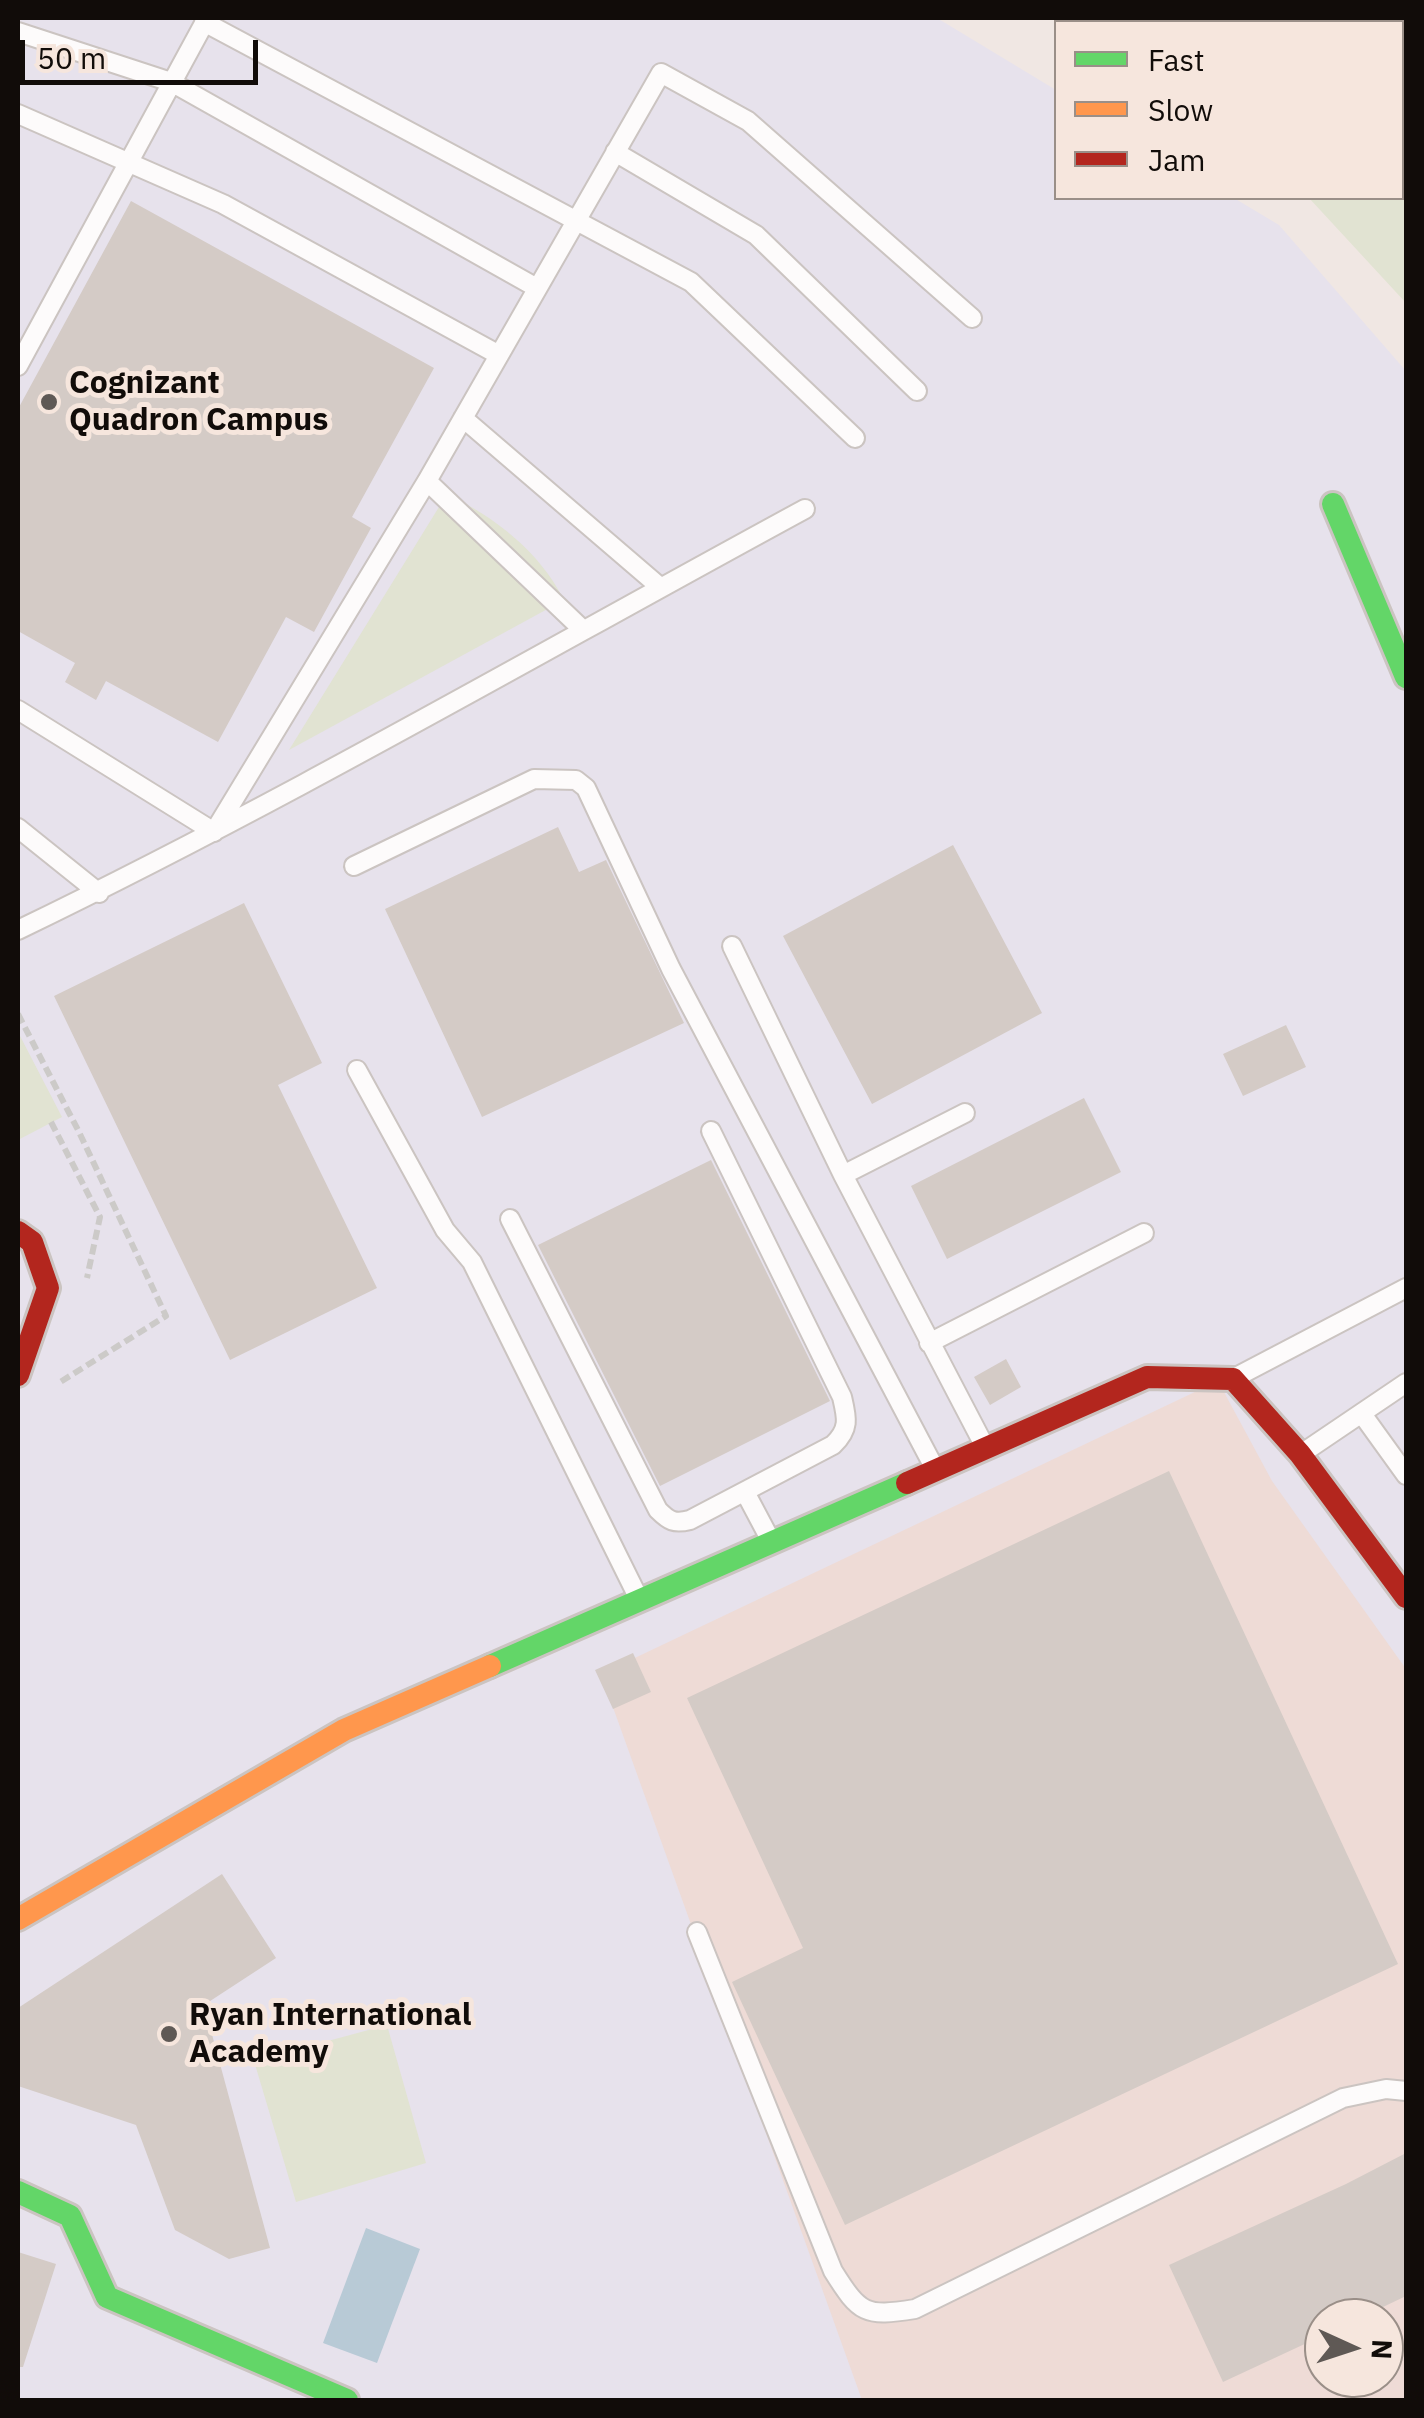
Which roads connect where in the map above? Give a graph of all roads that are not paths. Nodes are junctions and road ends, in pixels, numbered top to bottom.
1 (24, 18) edge
2 (206, 20) edge
3 (18, 32) edge
4 (171, 82) junction
5 (18, 114) edge
6 (616, 152) junction
7 (127, 162) junction
8 (576, 222) junction
9 (537, 288) junction
10 (972, 318) dead end
11 (499, 354) junction
12 (18, 366) edge
13 (917, 391) dead end
14 (463, 418) junction
15 (855, 438) dead end
16 (427, 481) junction
17 (1333, 504) dead end
18 (804, 509) dead end
19 (660, 588) junction
20 (582, 629) junction
21 (1406, 677) edge
22 (18, 710) edge
23 (18, 828) edge
24 (214, 832) junction
25 (354, 866) dead end
26 (100, 892) junction
27 (18, 930) edge
28 (732, 946) dead end
29 (357, 1070) dead end
30 (965, 1114) dead end
31 (710, 1131) dead end
32 (843, 1175) junction
33 (510, 1219) dead end
34 (18, 1232) edge
35 (1144, 1233) dead end
36 (1406, 1288) edge
37 (929, 1342) junction
38 (18, 1376) edge
39 (1233, 1379) junction
40 (1406, 1383) edge
41 (1362, 1414) junction
42 (986, 1448) junction
43 (1300, 1454) junction
44 (936, 1470) junction
45 (1406, 1475) edge
46 (745, 1492) junction
47 (772, 1542) junction
48 (1406, 1597) edge
49 (640, 1600) junction
50 (18, 1920) edge
51 (697, 1932) dead end
52 (1406, 2091) edge
53 (18, 2192) edge
54 (347, 2400) edge

1 - 3 lane
2 - 4 lane
2 - 8 lane
3 - 4 lane
4 - 7 lane
4 - 9 lane
5 - 7 lane
6 - 8 lane
6 - 10 lane
6 - 13 lane
7 - 11 lane
7 - 12 lane
8 - 9 lane
8 - 15 lane
9 - 11 lane
11 - 14 lane
14 - 16 lane
14 - 19 lane
16 - 20 lane
16 - 24 lane
17 - 21 street
18 - 19 lane
19 - 20 lane
20 - 24 lane
22 - 24 lane
23 - 26 lane
24 - 26 lane
25 - 44 lane
26 - 27 lane
28 - 32 lane
29 - 49 lane
30 - 32 lane
31 - 46 lane
32 - 37 lane
33 - 46 lane
34 - 38 street
35 - 37 lane
36 - 39 lane
37 - 42 lane
39 - 42 street
39 - 43 street
40 - 41 lane
41 - 43 lane
41 - 45 lane
42 - 44 street
43 - 48 street
44 - 47 street
46 - 47 lane
47 - 49 street
49 - 50 street
51 - 52 lane
53 - 54 street

